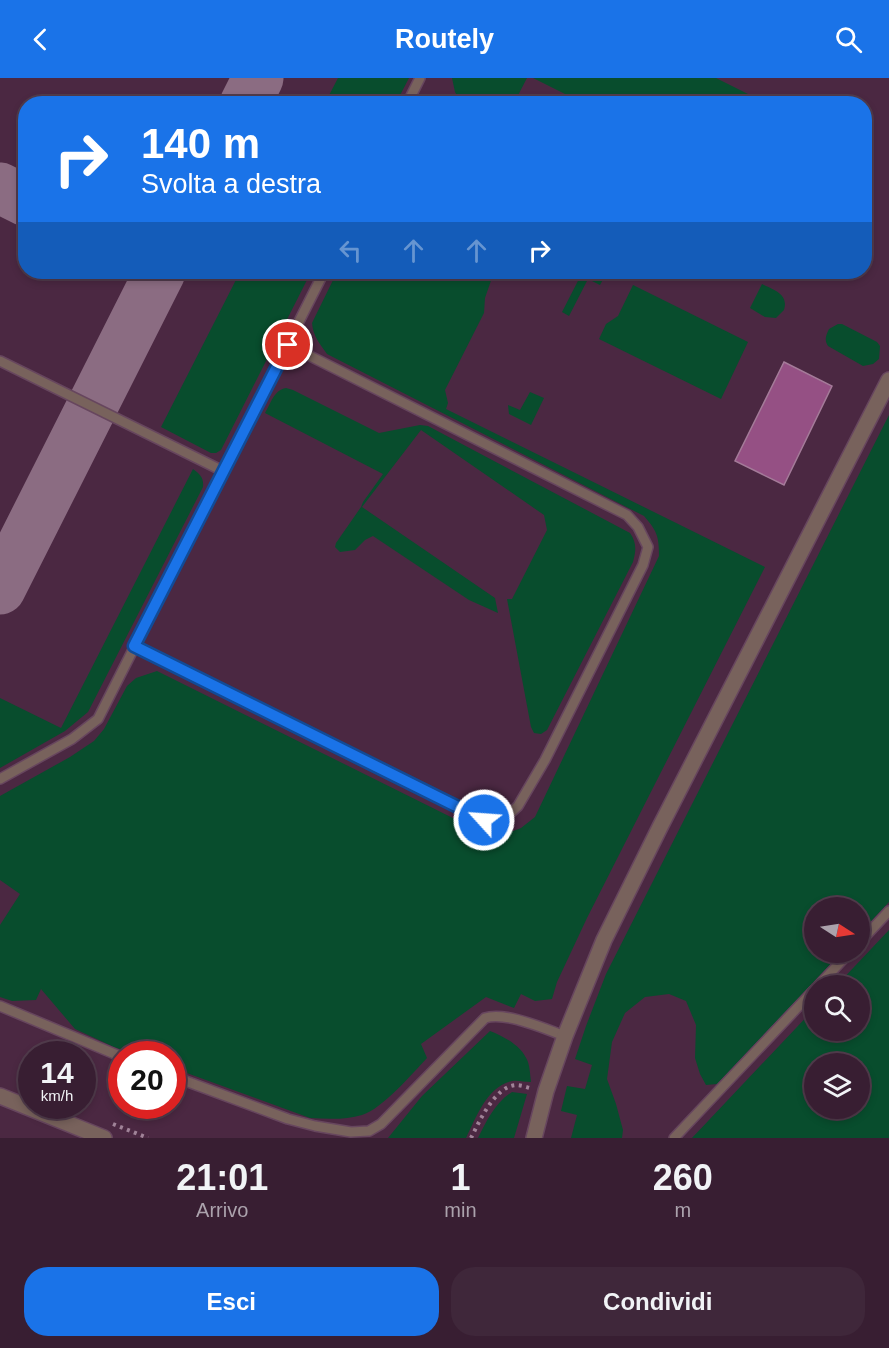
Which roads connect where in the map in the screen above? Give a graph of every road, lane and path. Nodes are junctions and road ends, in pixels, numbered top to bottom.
1 (420, 78) edge
2 (411, 96) edge
3 (321, 279) edge
4 (288, 345) junction
5 (0, 361) edge
6 (889, 380) edge
7 (223, 471) junction
8 (134, 646) junction
9 (0, 779) edge
10 (889, 911) edge
11 (870, 931) edge
12 (840, 963) edge
13 (828, 975) edge
14 (804, 1001) edge
15 (0, 1006) edge
16 (565, 1036) junction
17 (108, 1051) edge
18 (186, 1081) edge
19 (546, 1091) junction
20 (0, 1096) edge
21 (104, 1138) edge
22 (471, 1138) edge
23 (534, 1138) edge
24 (674, 1138) edge

1 - 2 lane
3 - 4 lane
4 - 7 lane
4 - 8 lane
5 - 7 lane
6 - 16 street
7 - 8 lane
8 - 9 lane
10 - 11 lane
12 - 13 lane
14 - 24 lane
15 - 17 lane
16 - 18 lane
16 - 19 street
19 - 22 path
19 - 23 street
20 - 21 street

